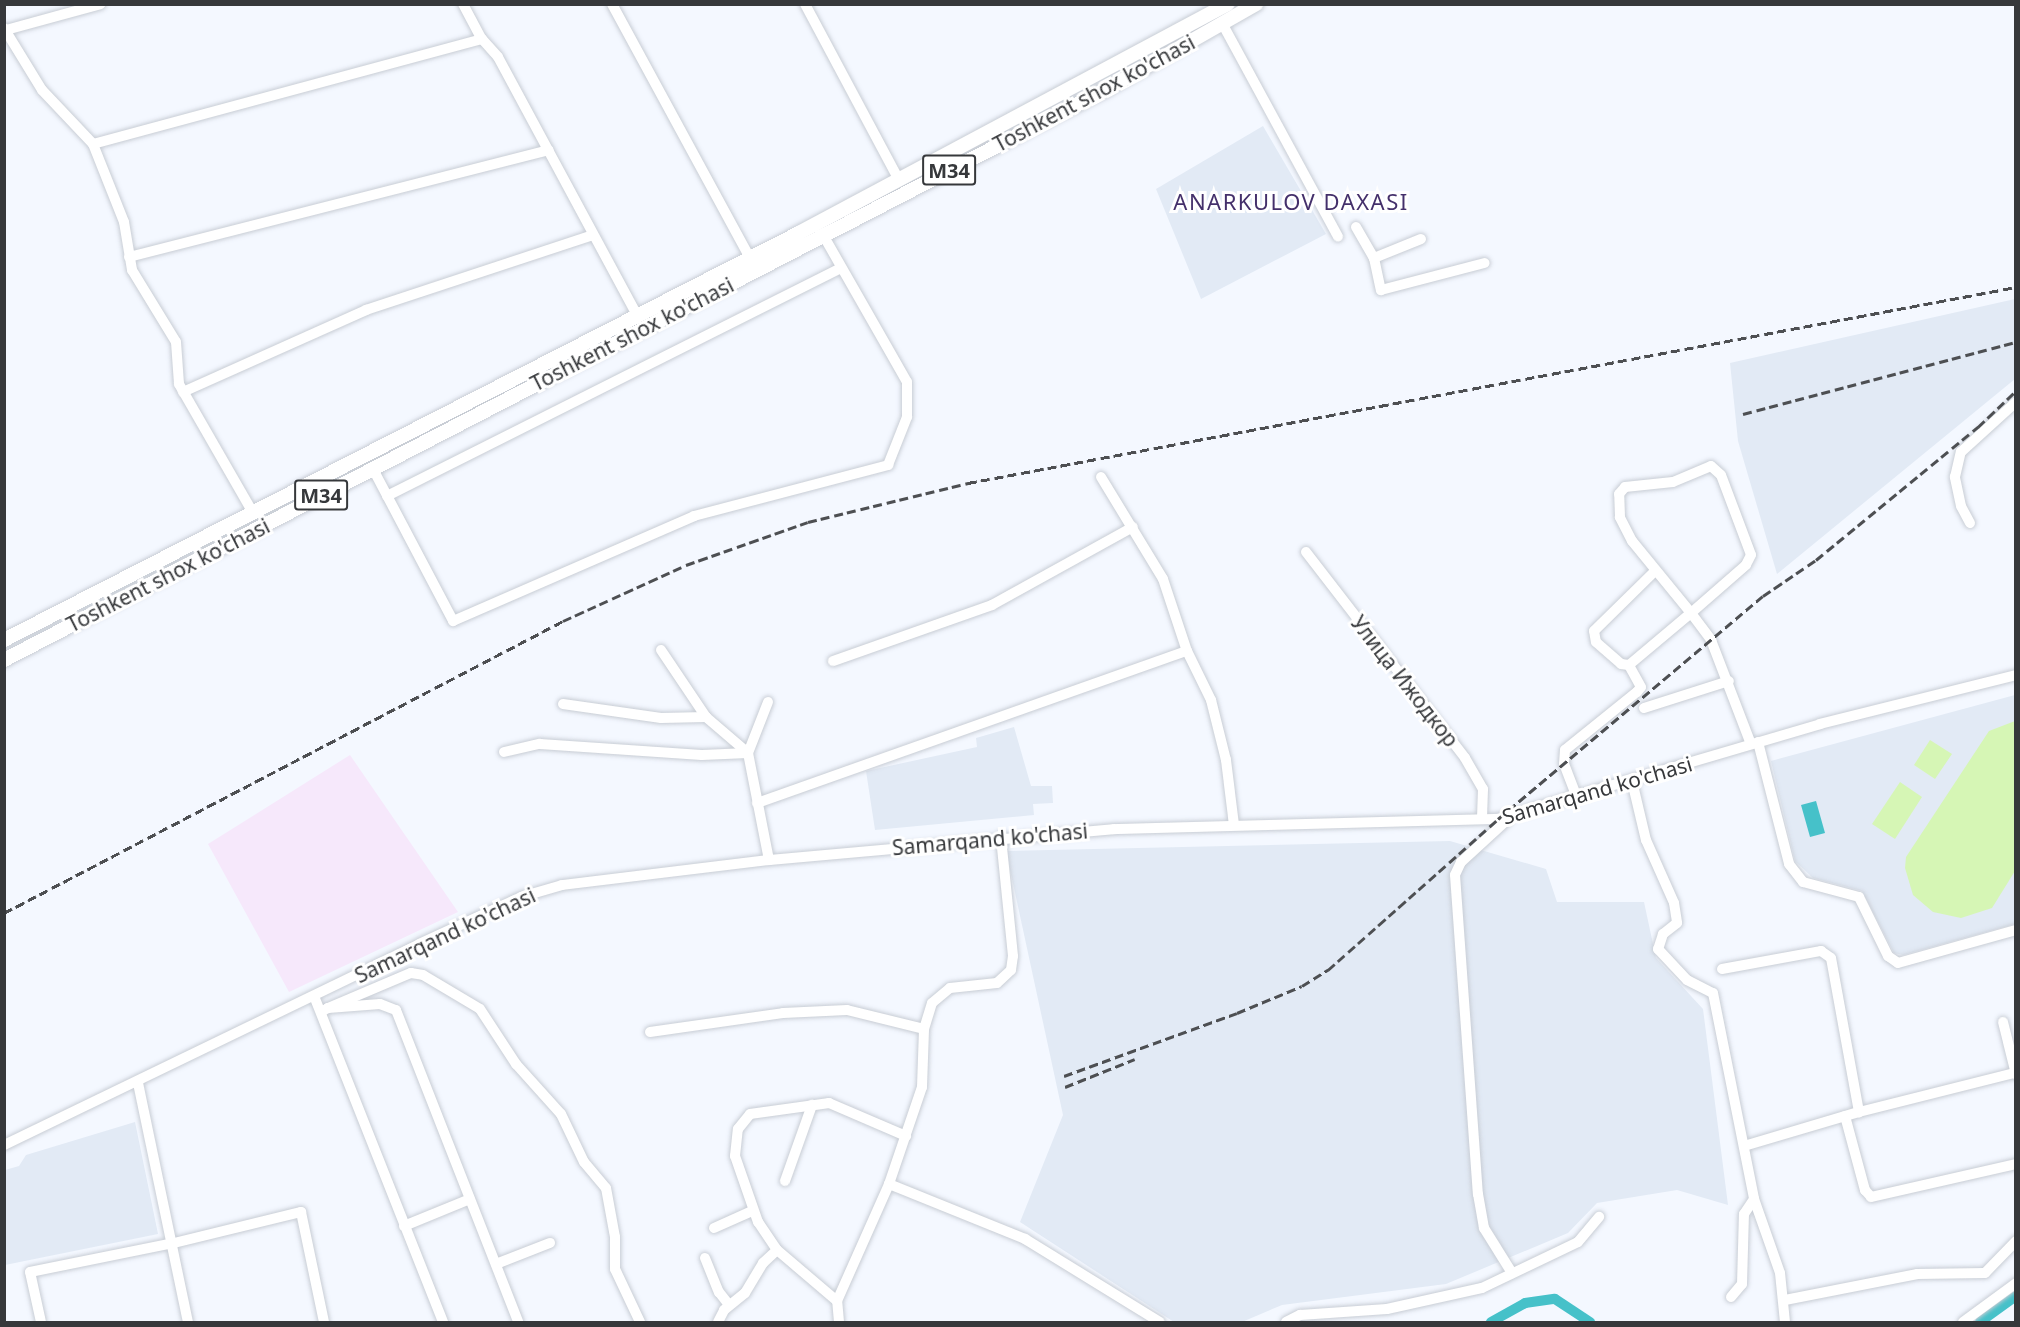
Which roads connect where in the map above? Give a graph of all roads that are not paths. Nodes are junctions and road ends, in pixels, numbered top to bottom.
1 (101, 4) edge
2 (463, 4) edge
3 (612, 4) edge
4 (805, 4) edge
5 (1228, 4) edge
6 (1256, 4) edge
7 (1222, 23) junction
8 (5, 29) edge
9 (482, 39) junction
10 (93, 144) junction
11 (549, 150) junction
12 (899, 180) junction
13 (1356, 227) dead end
14 (593, 235) junction
15 (823, 235) junction
16 (1338, 237) dead end
17 (1421, 239) dead end
18 (129, 257) junction
19 (750, 258) junction
20 (1374, 258) junction
21 (1485, 263) dead end
22 (841, 268) junction
23 (688, 298) junction
24 (637, 315) junction
25 (183, 392) junction
26 (2016, 402) edge
27 (373, 469) junction
28 (1101, 477) dead end
29 (387, 496) junction
30 (252, 511) junction
31 (1970, 523) dead end
32 (1133, 527) junction
33 (1306, 552) dead end
34 (1654, 572) junction
35 (1691, 613) junction
36 (4, 640) edge
37 (661, 650) dead end
38 (1187, 651) junction
39 (4, 660) edge
40 (833, 661) dead end
41 (1629, 665) junction
42 (2016, 675) edge
43 (1729, 681) junction
44 (768, 702) dead end
45 (563, 704) dead end
46 (1644, 708) dead end
47 (706, 717) junction
48 (1754, 743) junction
49 (504, 752) dead end
50 (748, 753) junction
51 (1632, 781) junction
52 (1576, 795) junction
53 (757, 803) junction
54 (1515, 814) junction
55 (1482, 819) junction
56 (1234, 825) junction
57 (1001, 837) junction
58 (769, 860) junction
59 (2016, 930) edge
60 (1722, 969) dead end
61 (314, 996) junction
62 (325, 1010) junction
63 (2004, 1022) dead end
64 (924, 1029) junction
65 (650, 1032) dead end
66 (2015, 1074) edge
67 (138, 1083) junction
68 (812, 1105) junction
69 (1859, 1112) junction
70 (1845, 1116) junction
71 (906, 1136) junction
72 (4, 1145) edge
73 (1744, 1146) junction
74 (2016, 1164) edge
75 (785, 1180) dead end
76 (889, 1184) junction
77 (470, 1199) junction
78 (1754, 1199) junction
79 (752, 1211) junction
80 (1599, 1217) dead end
81 (404, 1226) junction
82 (714, 1228) dead end
83 (2016, 1240) edge
84 (174, 1243) junction
85 (550, 1243) dead end
86 (777, 1250) junction
87 (705, 1258) dead end
88 (496, 1264) junction
89 (1512, 1273) junction
90 (2016, 1283) edge
91 (1731, 1297) dead end
92 (1785, 1300) junction
93 (837, 1301) junction
94 (729, 1305) junction
95 (40, 1323) edge
96 (188, 1323) edge
97 (324, 1323) edge
98 (443, 1323) edge
99 (518, 1323) edge
100 (640, 1323) edge
101 (718, 1323) edge
102 (839, 1323) edge
103 (1160, 1323) edge
104 (1286, 1323) edge
105 (1785, 1323) edge
106 (1963, 1323) edge

1 - 8 street
2 - 9 street
3 - 19 street
4 - 12 street
5 - 12 main road, Toshkent shox ko'chasi / M34
6 - 7 main road, Toshkent shox ko'chasi / M34
7 - 15 main road, Toshkent shox ko'chasi / M34
7 - 16 street
8 - 10 street
9 - 10 street
9 - 11 street
10 - 18 street
11 - 14 street
11 - 18 street
12 - 19 main road, Toshkent shox ko'chasi / M34
13 - 20 street
14 - 24 street
14 - 25 street
15 - 22 street
15 - 23 main road, Toshkent shox ko'chasi / M34
17 - 20 street
18 - 25 street
19 - 23 main road, Toshkent shox ko'chasi / M34
20 - 21 street
22 - 29 street
22 - 29 street
23 - 24 main road, Toshkent shox ko'chasi / M34
23 - 27 main road, Toshkent shox ko'chasi / M34
24 - 30 main road, Toshkent shox ko'chasi / M34
25 - 30 street
26 - 31 street
27 - 29 street
27 - 39 main road, Toshkent shox ko'chasi / M34
28 - 32 street
30 - 36 main road, Toshkent shox ko'chasi / M34
32 - 38 street
32 - 40 street
33 - 55 street, Улица Ижодкор
34 - 35 street
34 - 35 street
34 - 41 street
35 - 41 street
35 - 43 street
37 - 47 street
38 - 53 street
38 - 56 street
41 - 52 street
42 - 48 street, Samarqand ko'chasi
43 - 46 street
43 - 48 street
44 - 50 street
45 - 47 street
47 - 50 street
48 - 51 street, Samarqand ko'chasi
48 - 59 street
49 - 50 street
50 - 53 street
51 - 52 street, Samarqand ko'chasi
51 - 73 street
52 - 54 street, Samarqand ko'chasi
53 - 58 street
54 - 55 street, Samarqand ko'chasi
54 - 89 street
55 - 56 street, Samarqand ko'chasi
56 - 57 street, Samarqand ko'chasi
57 - 58 street, Samarqand ko'chasi
57 - 64 street
58 - 61 street, Samarqand ko'chasi
60 - 69 street
61 - 62 street
61 - 67 street, Samarqand ko'chasi
62 - 77 street
62 - 81 street
62 - 100 street
63 - 66 street
64 - 65 street
64 - 71 street
66 - 69 street
67 - 72 street, Samarqand ko'chasi
67 - 84 street
68 - 71 street
68 - 75 street
68 - 79 street
69 - 70 street
70 - 73 street
70 - 74 street
71 - 76 street
73 - 78 street
76 - 93 street
76 - 103 street
77 - 81 street
77 - 88 street
78 - 91 street
78 - 92 street
79 - 82 street
79 - 86 street
80 - 89 street
81 - 98 street
83 - 92 street
84 - 95 street
84 - 96 street
84 - 97 street
85 - 88 street
86 - 93 street
86 - 94 street
87 - 94 street
88 - 99 street
89 - 104 street
90 - 106 street
92 - 105 street
93 - 102 street
94 - 101 street

